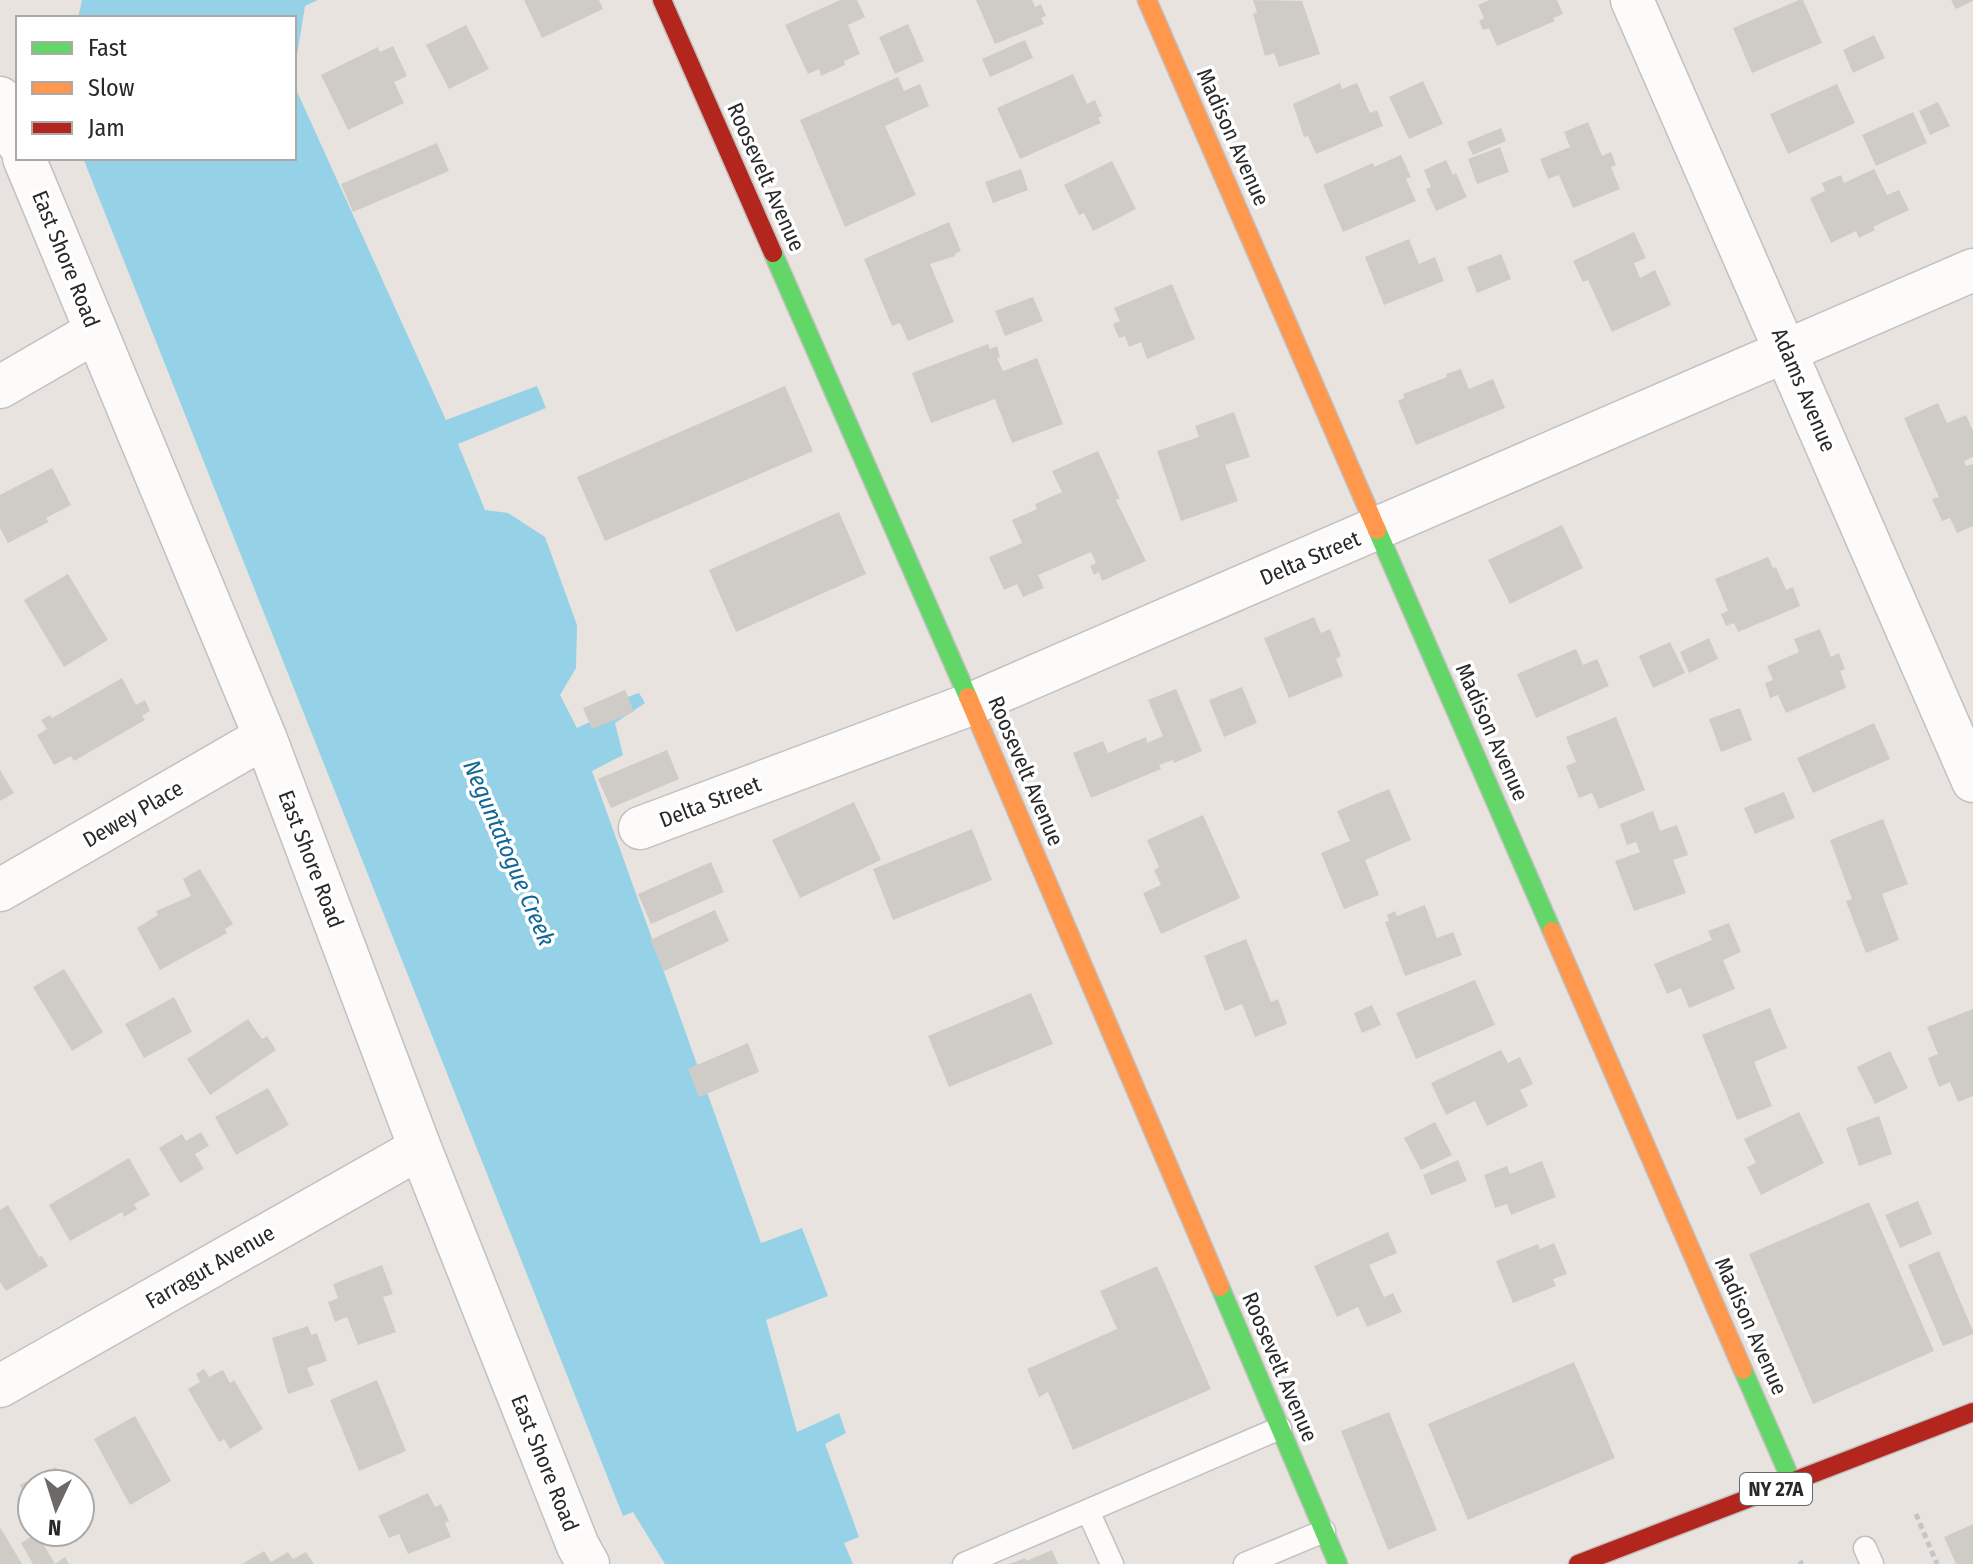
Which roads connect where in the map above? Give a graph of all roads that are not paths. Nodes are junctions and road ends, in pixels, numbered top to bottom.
1 (662, 0) edge
2 (1147, 0) edge
3 (1632, 0) edge
4 (0, 98) edge
5 (16, 138) edge
6 (25, 160) edge
7 (1973, 270) edge
8 (95, 332) junction
9 (1787, 352) junction
10 (0, 387) edge
11 (1378, 529) junction
12 (971, 704) junction
13 (265, 737) junction
14 (1973, 781) edge
15 (640, 828) dead end
16 (0, 890) edge
17 (420, 1148) junction
18 (0, 1386) edge
19 (1973, 1412) edge
20 (1280, 1428) junction
21 (1792, 1482) junction
22 (1088, 1511) junction
23 (1324, 1531) junction
24 (1633, 1554) edge
25 (571, 1558) edge
26 (964, 1564) edge
27 (1112, 1564) edge
28 (1245, 1564) edge
29 (1338, 1564) edge
30 (1578, 1564) edge

1 - 12 street, Roosevelt Avenue
2 - 11 street, Madison Avenue
3 - 9 street, Adams Avenue
4 - 5 street
6 - 8 street, East Shore Road
7 - 9 street, Delta Street
8 - 10 street
8 - 13 street, East Shore Road
9 - 11 street, Delta Street
9 - 14 street, Adams Avenue
11 - 12 street, Delta Street
11 - 21 street, Madison Avenue
12 - 15 street, Delta Street
12 - 20 street, Roosevelt Avenue
13 - 16 street, Dewey Place
13 - 17 street, East Shore Road
17 - 18 street, Farragut Avenue
17 - 25 street, East Shore Road
19 - 21 street, NY 27A
20 - 22 lane
20 - 23 street, Roosevelt Avenue
21 - 24 street, NY 27A
22 - 26 lane
22 - 27 lane
23 - 28 lane
23 - 29 street, Roosevelt Avenue
24 - 30 street, NY 27A

